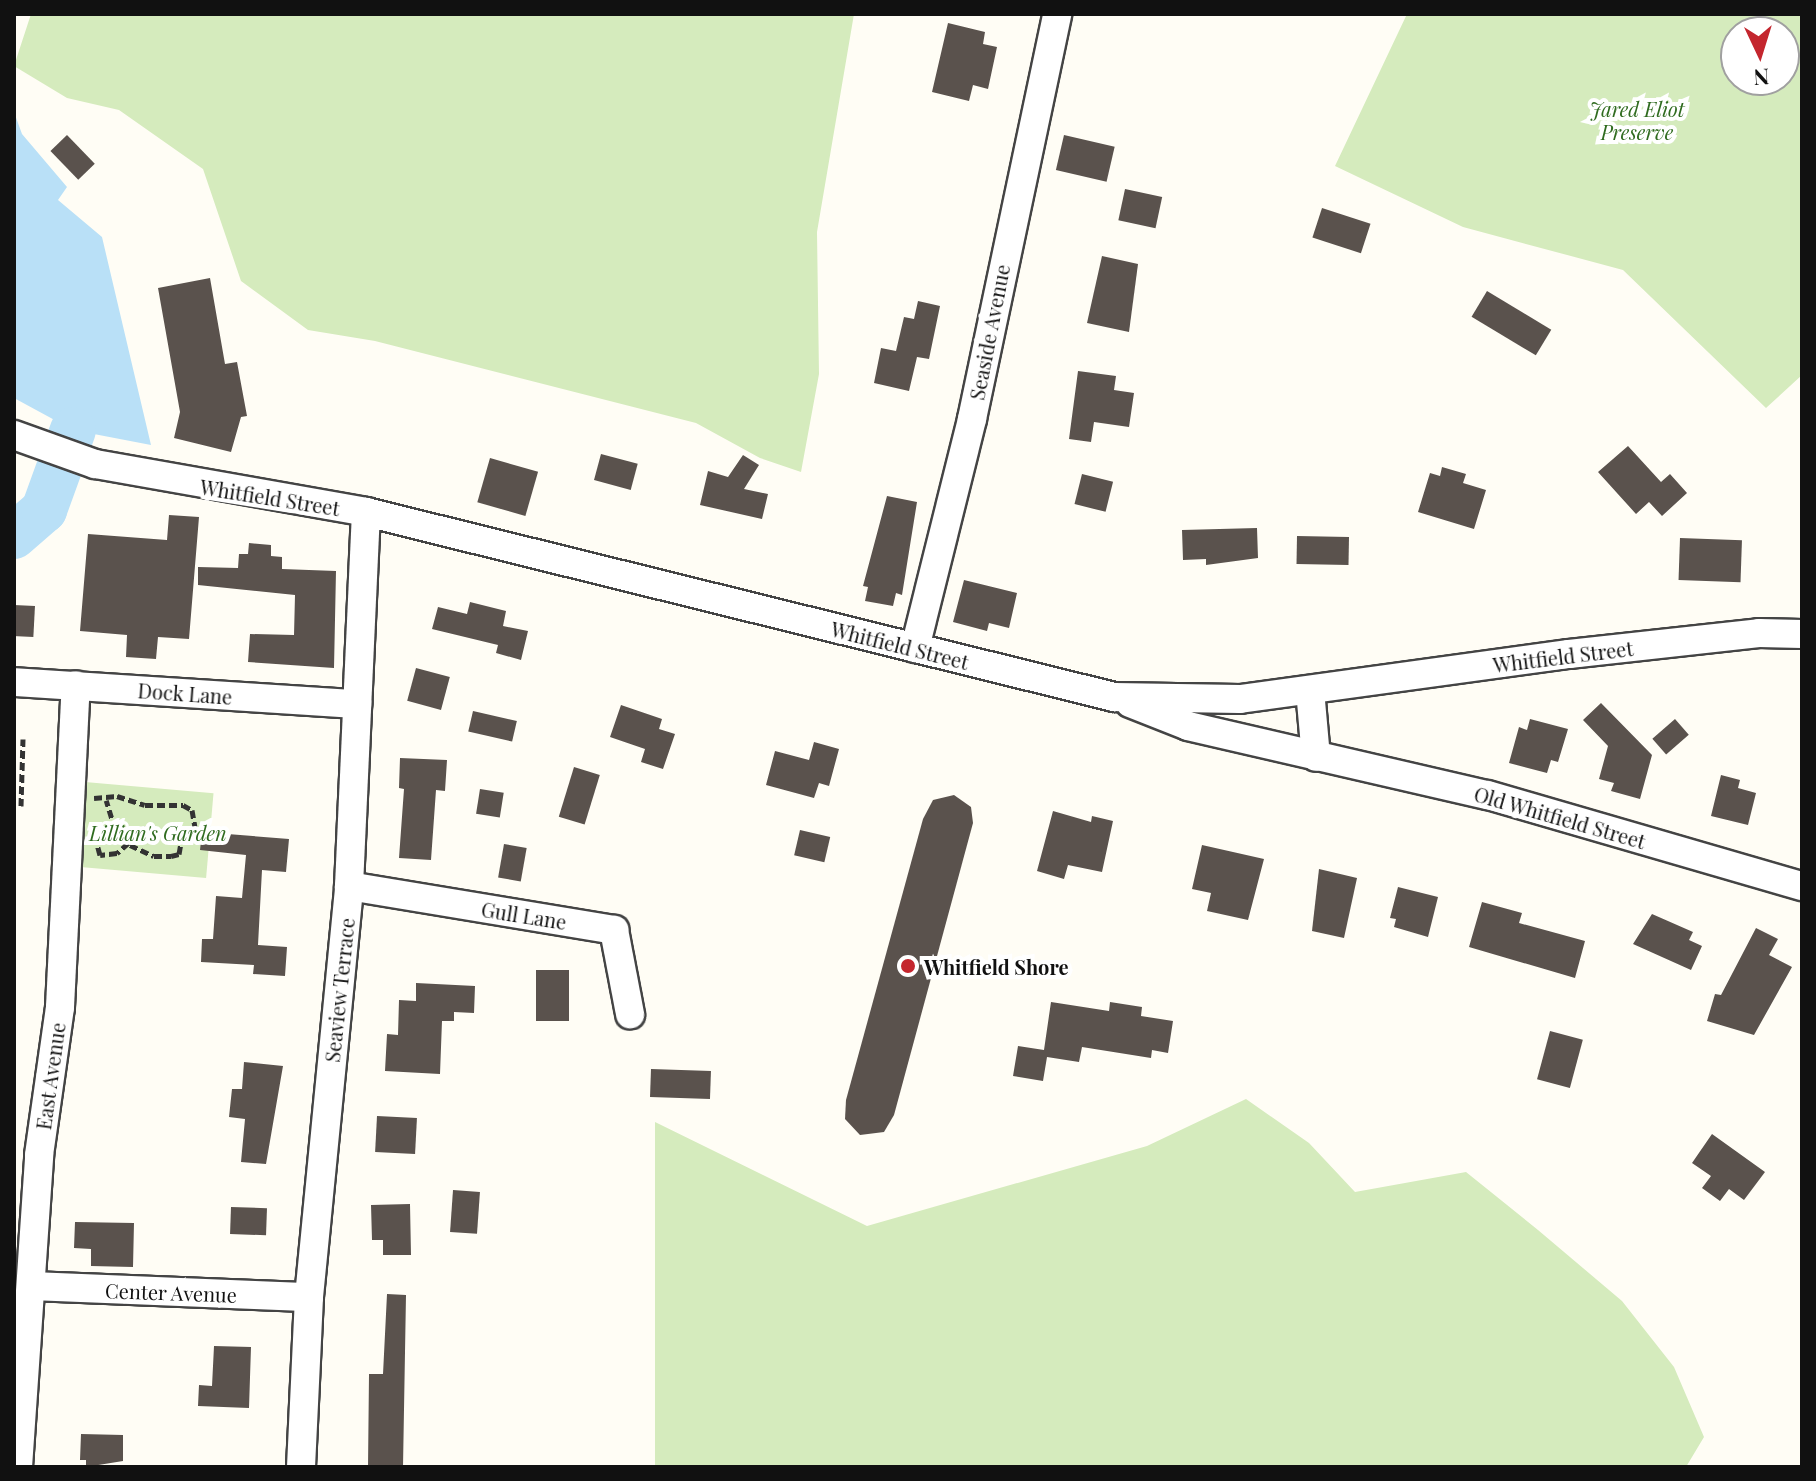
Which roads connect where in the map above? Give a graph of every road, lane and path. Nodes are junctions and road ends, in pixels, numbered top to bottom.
1 (1057, 14) edge
2 (27, 440) edge
3 (366, 512) junction
4 (1802, 634) edge
5 (915, 648) junction
6 (14, 682) edge
7 (76, 685) junction
8 (1310, 690) junction
9 (1114, 697) junction
10 (357, 704) junction
11 (23, 739) dead end
12 (1316, 757) junction
13 (21, 806) dead end
14 (182, 837) junction
15 (130, 845) junction
16 (349, 886) junction
17 (1802, 886) edge
18 (630, 1014) dead end
19 (33, 1286) junction
20 (309, 1297) junction
21 (18, 1467) edge
22 (301, 1467) edge

1 - 5 street, Seaside Avenue
2 - 3 street, Whitfield Street
3 - 5 street, Whitfield Street
3 - 10 street, Seaview Terrace
4 - 8 street, Whitfield Street
5 - 9 street, Whitfield Street
6 - 7 street, Dock Lane
7 - 10 street, Dock Lane
7 - 19 street, East Avenue
8 - 9 street, Whitfield Street
8 - 12 street
9 - 12 street, Old Whitfield Street
10 - 16 street, Seaview Terrace
11 - 13 path
12 - 17 street, Old Whitfield Street
14 - 15 path
14 - 15 path
14 - 15 path
16 - 18 street, Gull Lane
16 - 20 street, Seaview Terrace
19 - 20 street, Center Avenue
19 - 21 street, East Avenue
20 - 22 street, Seaview Terrace

